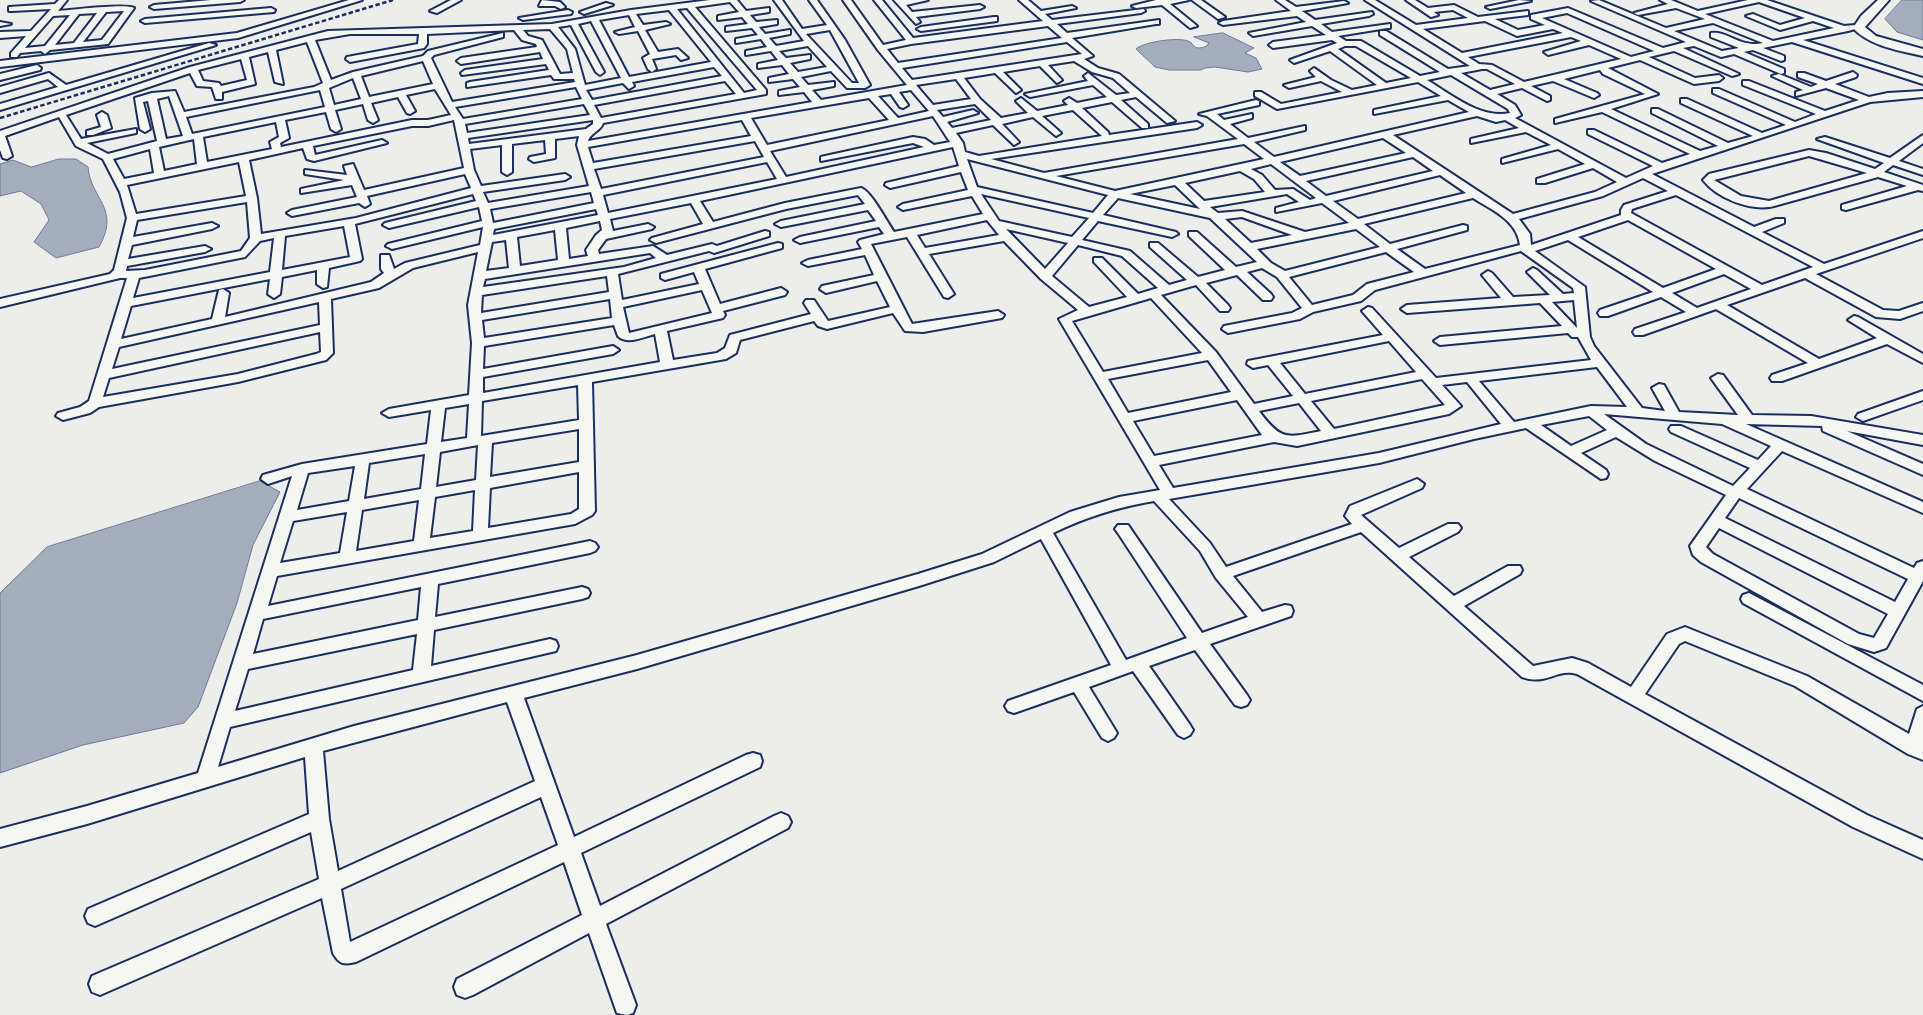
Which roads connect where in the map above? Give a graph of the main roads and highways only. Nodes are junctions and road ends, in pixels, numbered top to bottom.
1 (1875, 0) edge
2 (1884, 0) edge
3 (1872, 38) junction
4 (1923, 53) edge

1 - 3 main road
2 - 3 main road
3 - 4 main road

